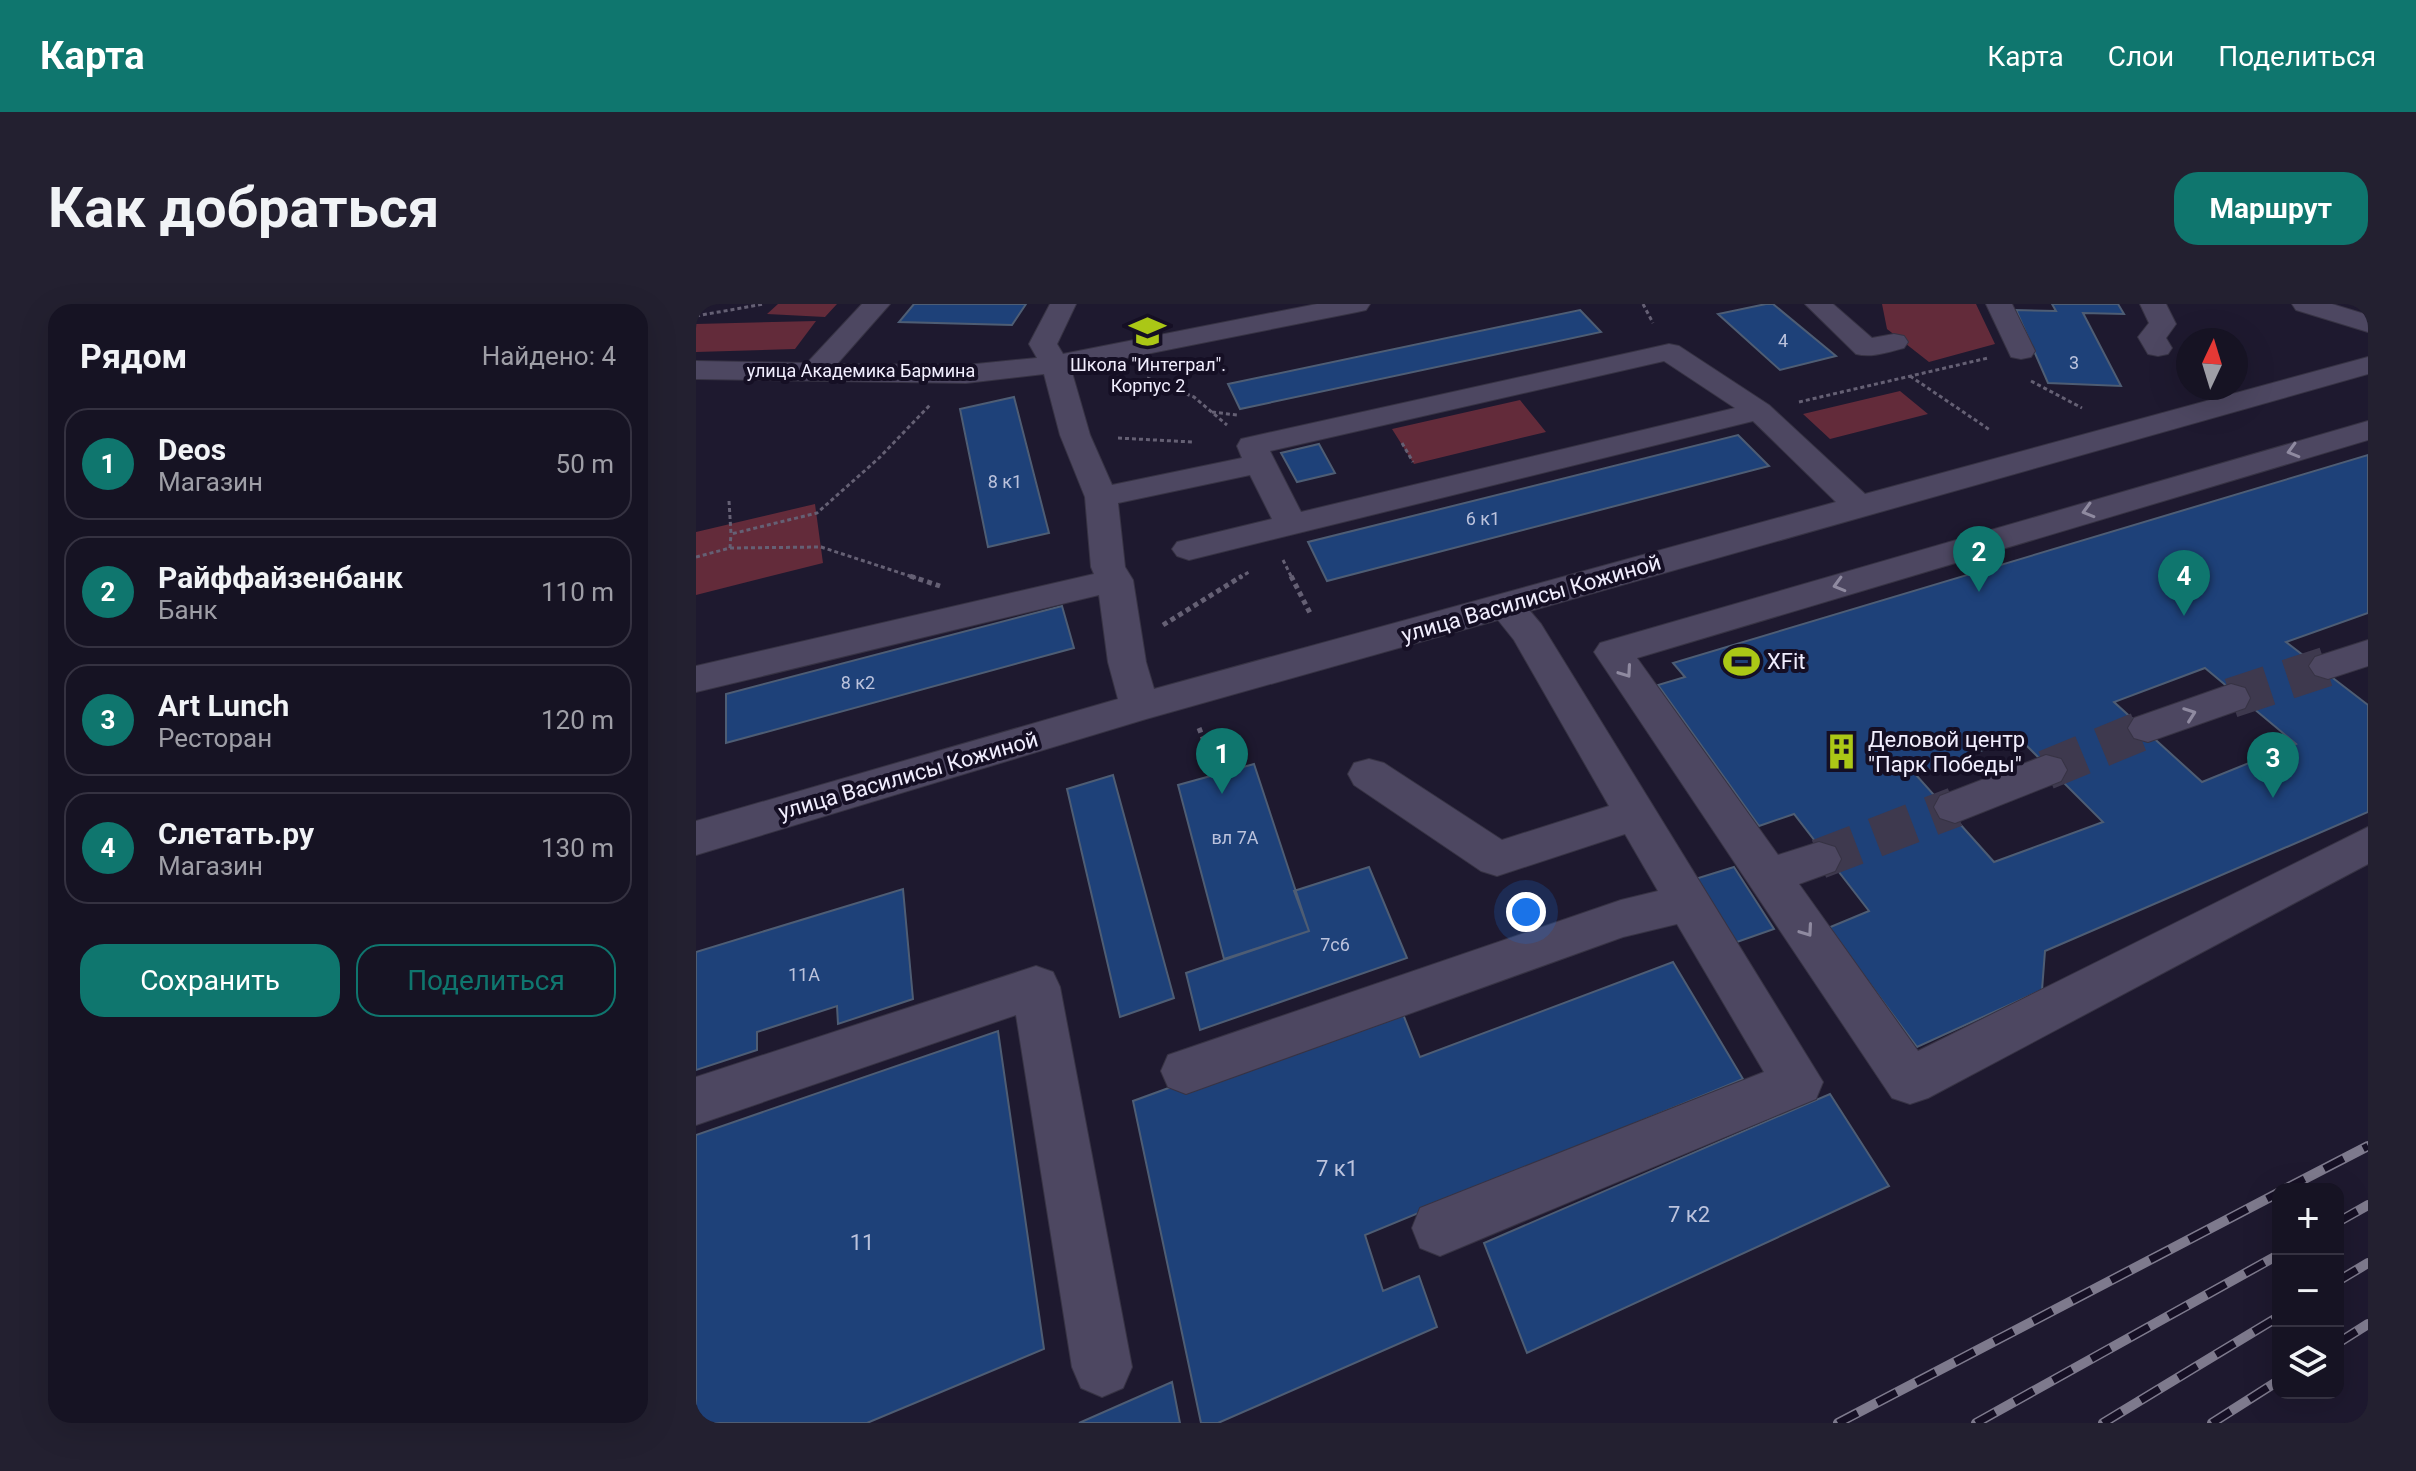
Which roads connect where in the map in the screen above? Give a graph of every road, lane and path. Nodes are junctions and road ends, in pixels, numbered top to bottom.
1 (764, 304) edge
2 (877, 304) edge
3 (1063, 304) edge
4 (1216, 304) edge
5 (1357, 304) edge
6 (1818, 304) edge
7 (1999, 304) edge
8 (2153, 304) edge
9 (2305, 304) edge
10 (696, 316) edge
11 (2368, 324) edge
12 (1230, 329) junction
13 (1894, 342) dead end
14 (1866, 348) junction
15 (2158, 348) dead end
16 (2021, 351) junction
17 (1055, 364) junction
18 (2368, 365) edge
19 (696, 370) edge
20 (815, 371) junction
21 (1141, 376) dead end
22 (1910, 376) junction
23 (930, 405) dead end
24 (2082, 408) dead end
25 (1759, 411) junction
26 (1990, 430) dead end
27 (2368, 430) edge
28 (1075, 435) junction
29 (2092, 442) junction
30 (1257, 455) junction
31 (2139, 474) junction
32 (1101, 497) junction
33 (729, 501) dead end
34 (1859, 506) junction
35 (731, 534) junction
36 (1278, 534) junction
37 (730, 548) junction
38 (1189, 549) dead end
39 (696, 557) edge
40 (1115, 580) junction
41 (1506, 606) junction
42 (976, 612) junction
43 (1310, 613) dead end
44 (1124, 643) junction
45 (2368, 653) edge
46 (2328, 666) tunnel mouth
47 (696, 679) edge
48 (2231, 698) tunnel mouth
49 (1140, 707) junction
50 (1198, 727) dead end
51 (2148, 728) tunnel mouth
52 (2046, 770) tunnel mouth
53 (1217, 774) dead end
54 (1369, 774) dead end
55 (1955, 807) tunnel mouth
56 (1635, 814) junction
57 (696, 838) edge
58 (2368, 844) edge
59 (1819, 859) tunnel mouth
60 (1770, 876) junction
61 (1688, 903) junction
62 (1186, 1071) dead end
63 (696, 1101) edge
64 (1440, 1228) dead end
65 (1102, 1367) dead end

1 - 10 path
2 - 20 street
3 - 17 street
4 - 12 street
5 - 12 street, улица Академика Бармина
6 - 14 street
7 - 16 street
8 - 15 street
9 - 11 street
12 - 17 street, улица Академика Бармина
13 - 14 street
14 - 22 path
16 - 22 path
16 - 24 path
17 - 20 street, улица Академика Бармина
17 - 28 street
18 - 29 street, улица Василисы Кожиной
19 - 20 street, улица Академика Бармина
21 - 30 path
22 - 25 path
22 - 26 path
23 - 35 path
25 - 30 street
25 - 34 street
25 - 36 street
27 -> 31 street
28 - 30 path
28 - 32 street
29 - 31 street
29 - 34 street, улица Василисы Кожиной
30 - 32 street
30 - 36 street
31 -> 60 street
32 - 40 street
33 - 35 path
34 - 41 street, улица Василисы Кожиной
35 - 37 path
36 - 38 street
36 - 43 path
36 - 44 path
37 - 39 path
37 - 42 path
40 - 42 street
40 - 44 street
41 - 49 street, улица Василисы Кожиной
41 - 56 street
42 - 47 street
44 - 49 street
45 - 46 street
51 -> 48 street
49 - 57 street, улица Василисы Кожиной
50 - 53 path
52 - 55 street
54 - 56 street
56 - 61 street
60 -> 58 street
59 - 60 street
61 - 62 street
61 - 64 street
63 - 65 street

